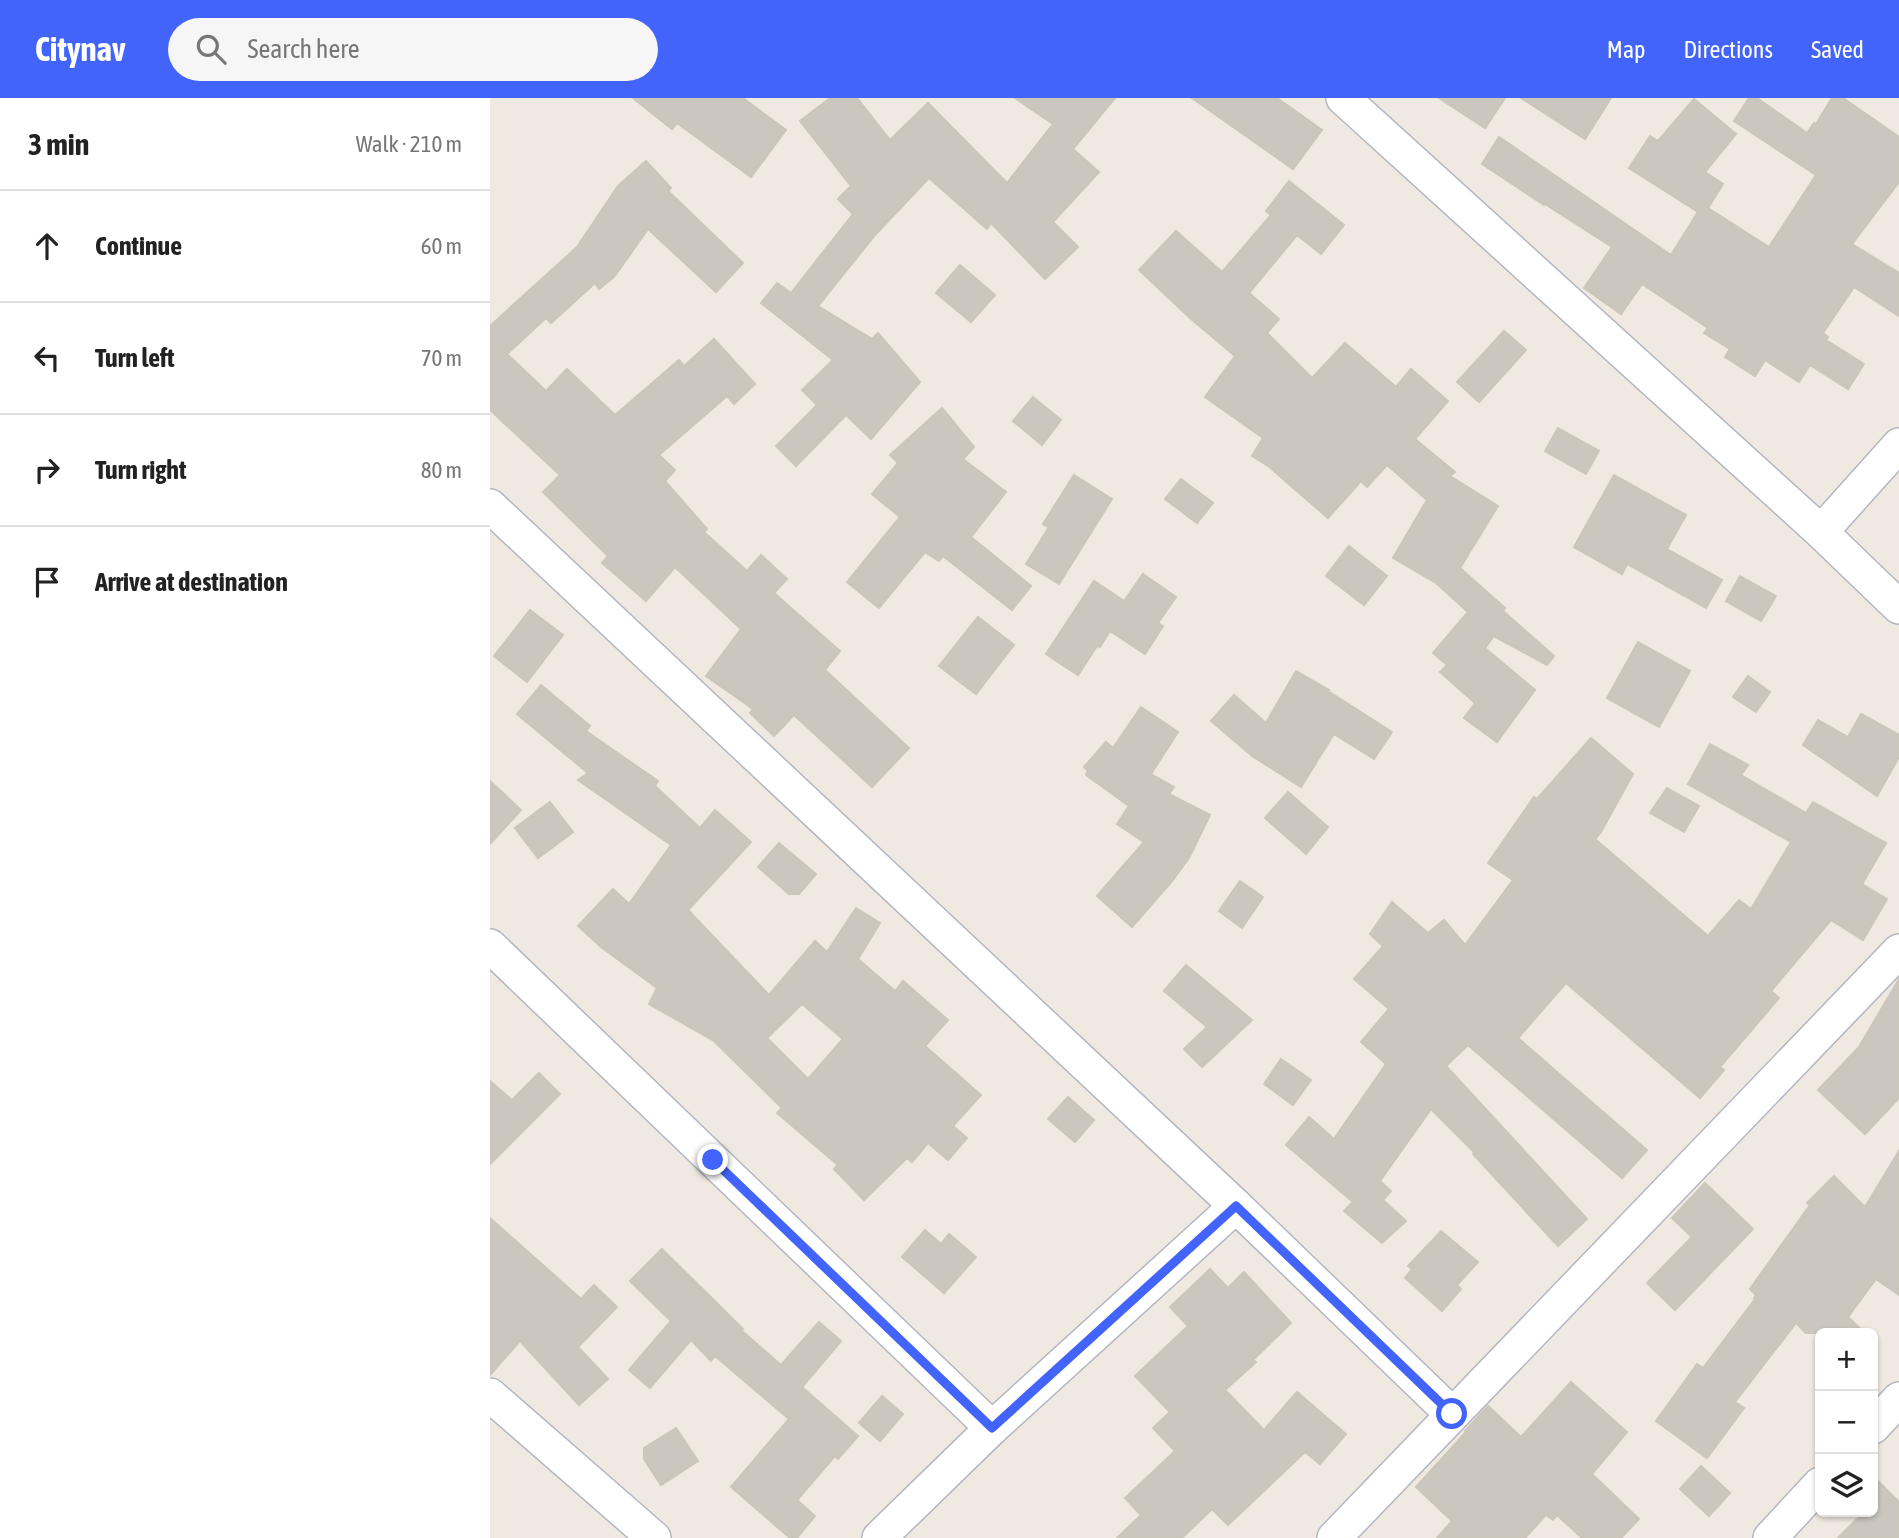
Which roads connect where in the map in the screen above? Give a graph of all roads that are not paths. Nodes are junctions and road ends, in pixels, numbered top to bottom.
1 (1343, 98) edge
2 (1899, 445) edge
3 (490, 506) edge
4 (1821, 532) junction
5 (1899, 607) edge
6 (490, 946) edge
7 (1899, 951) edge
8 (1236, 1206) junction
9 (490, 1395) edge
10 (1899, 1399) edge
11 (1452, 1414) junction
12 (1878, 1422) edge
13 (992, 1428) junction
14 (1815, 1489) edge
15 (654, 1538) edge
16 (879, 1538) edge
17 (1334, 1538) edge
18 (1770, 1538) edge

1 - 4 street
2 - 4 street
3 - 8 street
4 - 5 street
6 - 13 street
7 - 11 street
8 - 11 street
8 - 13 street
9 - 15 street
10 - 12 street
11 - 17 street
13 - 16 street
14 - 18 street

